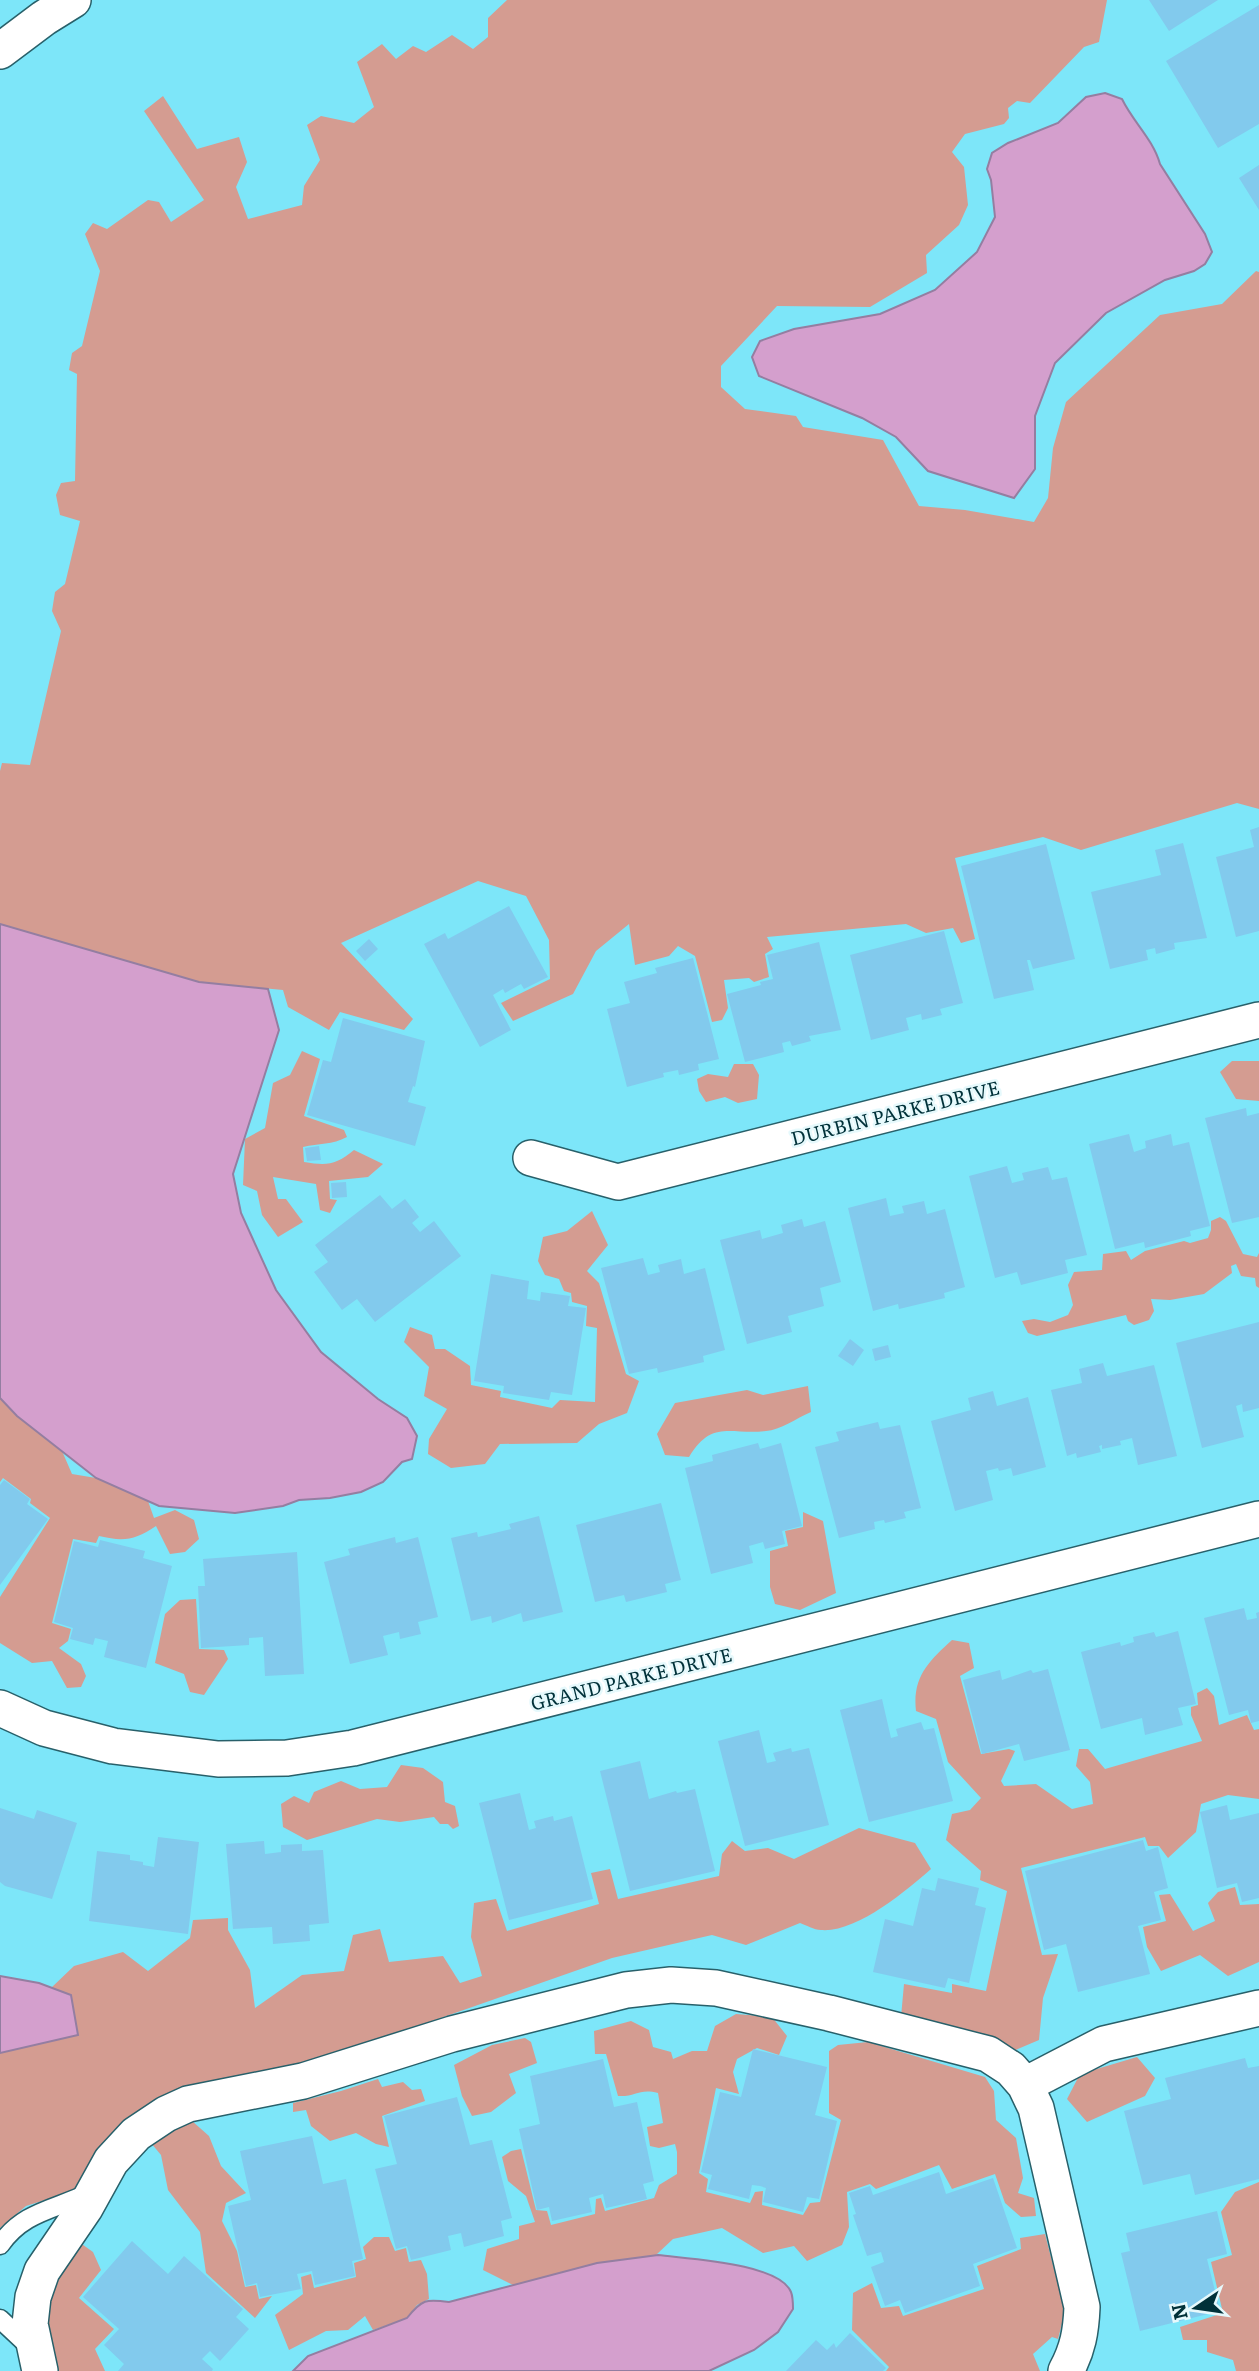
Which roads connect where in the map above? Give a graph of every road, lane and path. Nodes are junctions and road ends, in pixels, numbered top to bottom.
1 (73, 0) edge
2 (0, 51) edge
3 (1259, 1020) edge
4 (531, 1158) dead end
5 (1259, 1519) edge
6 (0, 1708) edge
7 (1259, 2008) edge
8 (1025, 2085) junction
9 (94, 2191) junction
10 (0, 2245) edge
11 (0, 2319) edge
12 (38, 2362) edge
13 (1072, 2369) edge

1 - 2 street
3 - 4 street, DURBIN PARKE DRIVE
5 - 6 street, GRAND PARKE DRIVE
7 - 8 street
8 - 9 street
8 - 13 street
9 - 10 lane
9 - 12 street
11 - 12 lane

